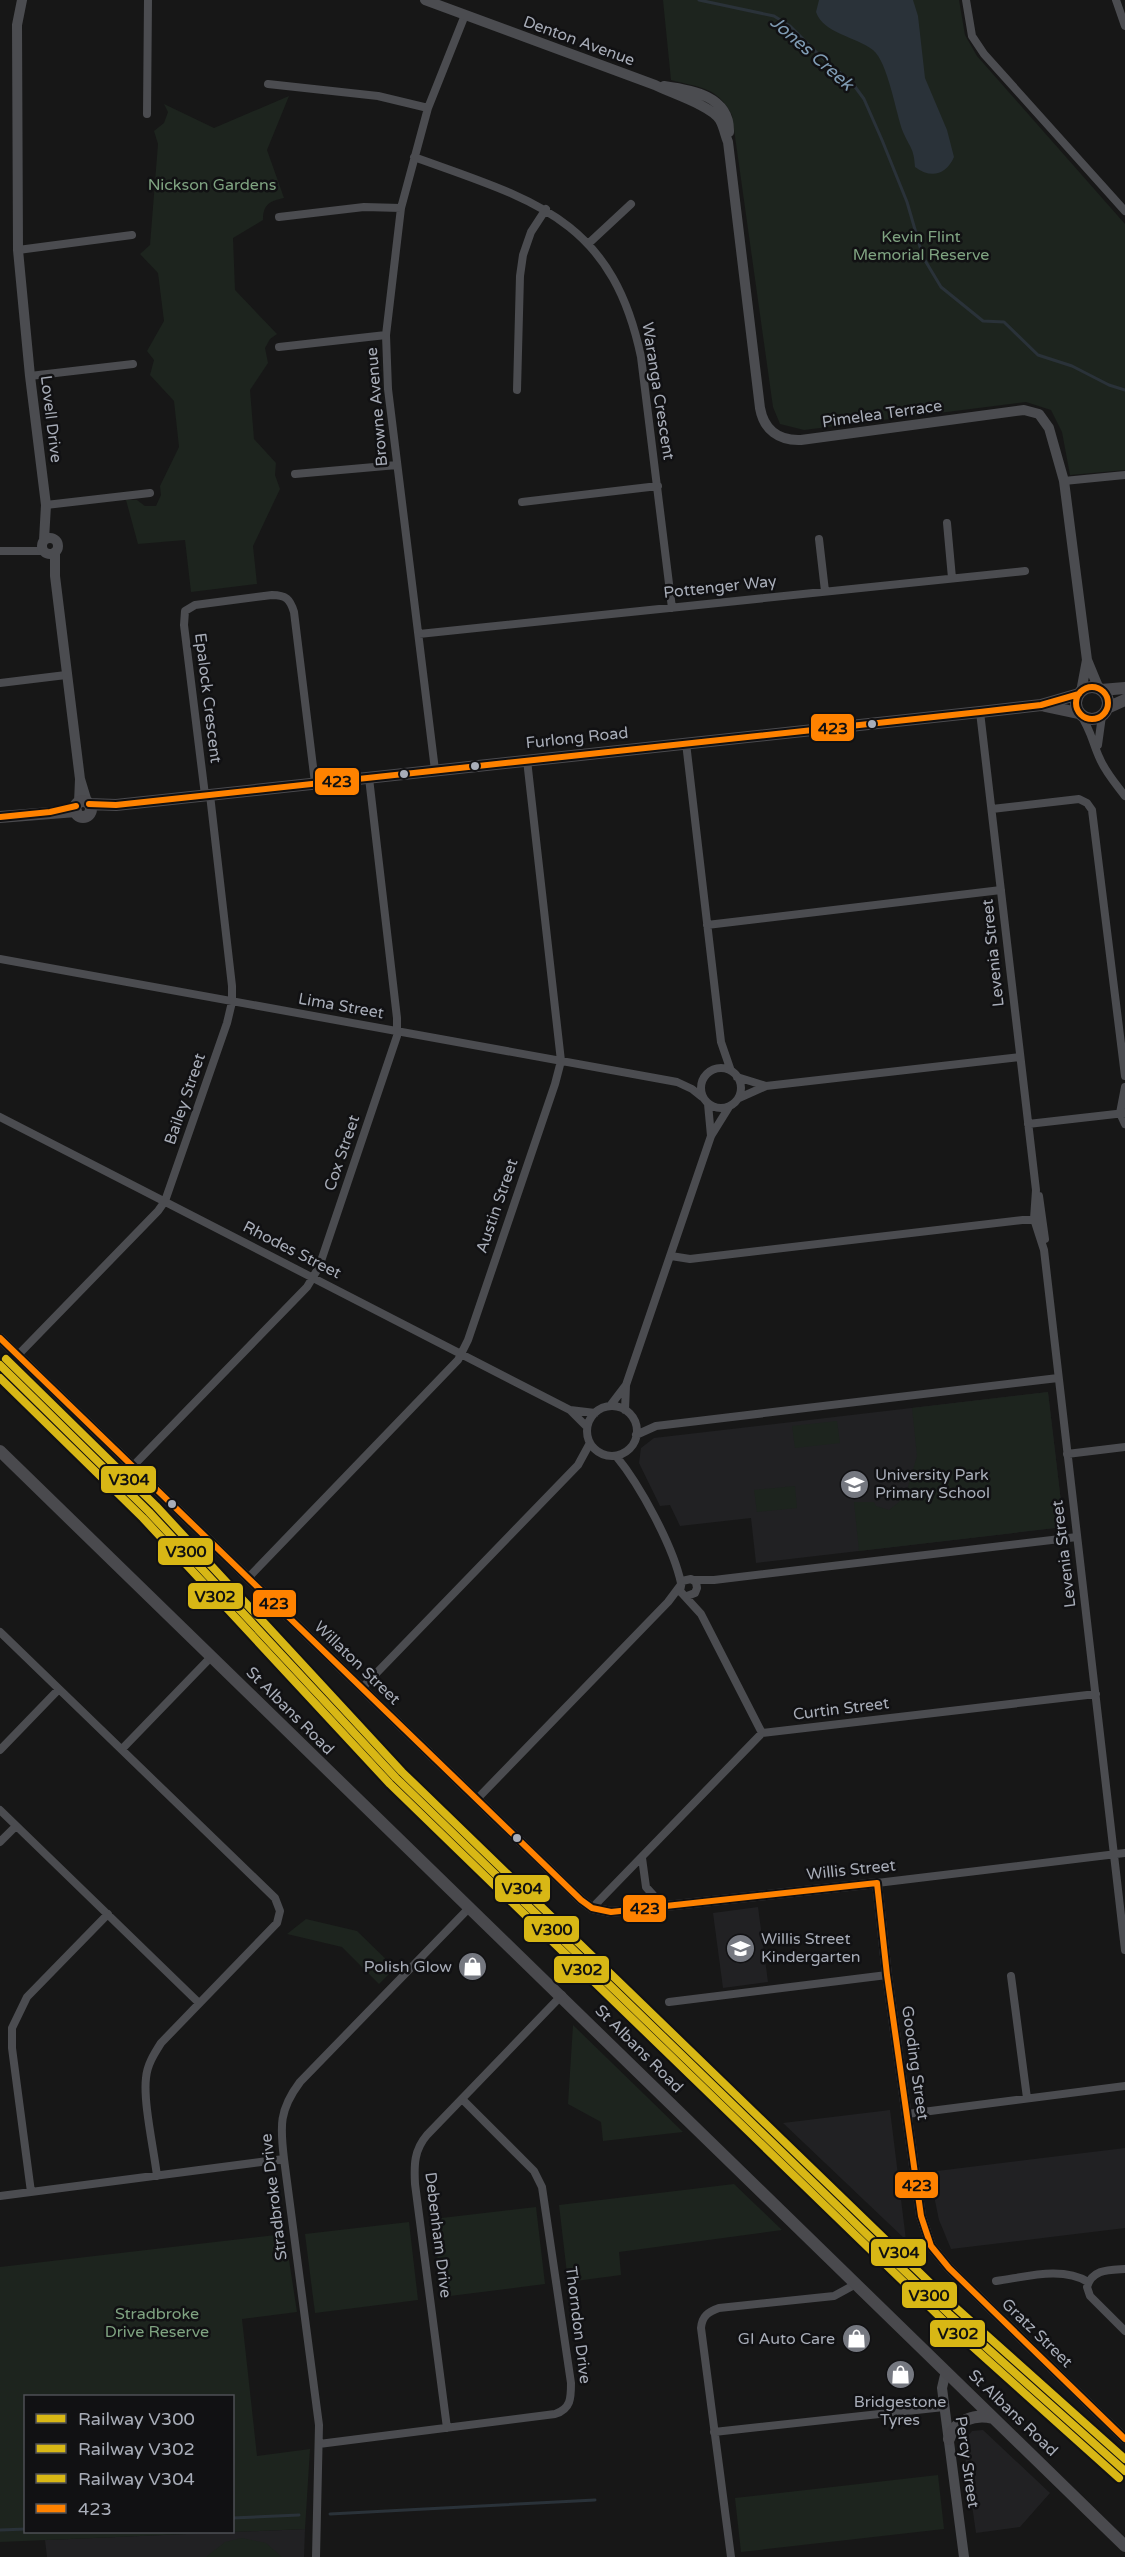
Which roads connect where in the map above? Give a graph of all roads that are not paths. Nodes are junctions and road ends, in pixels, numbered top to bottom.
1 (22, 0) edge
2 (148, 0) edge
3 (425, 0) edge
4 (966, 0) edge
5 (1116, 0) edge
6 (465, 15) junction
7 (1125, 26) edge
8 (268, 84) dead end
9 (428, 108) junction
10 (717, 108) joint
11 (147, 114) dead end
12 (414, 157) junction
13 (632, 204) dead end
14 (401, 208) junction
15 (546, 210) junction
16 (1125, 212) edge
17 (279, 217) dead end
18 (132, 235) dead end
19 (588, 244) junction
20 (18, 250) junction
21 (386, 335) junction
22 (279, 346) dead end
23 (133, 364) dead end
24 (30, 376) junction
25 (517, 390) dead end
26 (397, 465) junction
27 (295, 474) dead end
28 (1125, 475) edge
29 (1064, 482) junction
30 (657, 486) junction
31 (150, 493) dead end
32 (522, 502) dead end
33 (46, 506) junction
34 (947, 523) dead end
35 (819, 538) dead end
36 (48, 546) junction
37 (0, 551) edge
38 (1025, 571) dead end
39 (952, 578) junction
40 (825, 591) junction
41 (672, 608) junction
42 (419, 634) junction
43 (1087, 660) junction
44 (66, 675) junction
45 (0, 682) edge
46 (1125, 688) edge
47 (1100, 689) junction
48 (1080, 693) junction
49 (1125, 700) edge
50 (1041, 705) junction
51 (980, 712) junction
52 (1105, 712) junction
53 (1079, 713) junction
54 (686, 743) junction
55 (1099, 757) junction
56 (527, 760) junction
57 (435, 770) junction
58 (369, 778) junction
59 (315, 783) junction
60 (208, 795) junction
61 (1125, 796) edge
62 (83, 806) junction
63 (992, 808) junction
64 (0, 817) edge
65 (1001, 890) junction
66 (707, 925) junction
67 (0, 959) edge
68 (232, 1002) junction
69 (397, 1031) junction
70 (721, 1042) junction
71 (1020, 1057) junction
72 (561, 1061) junction
73 (714, 1069) junction
74 (734, 1074) junction
75 (705, 1075) junction
76 (1125, 1076) edge
77 (677, 1082) junction
78 (766, 1086) junction
79 (1125, 1087) edge
80 (739, 1098) junction
81 (705, 1100) junction
82 (729, 1107) junction
83 (1122, 1113) edge
84 (0, 1117) edge
85 (1028, 1124) junction
86 (1125, 1124) edge
87 (711, 1136) junction
88 (165, 1201) junction
89 (1037, 1218) junction
90 (671, 1256) junction
91 (313, 1279) junction
92 (0, 1338) edge
93 (462, 1354) junction
94 (18, 1356) junction
95 (1058, 1378) junction
96 (626, 1385) junction
97 (610, 1406) junction
98 (570, 1410) junction
99 (625, 1410) junction
100 (595, 1413) junction
101 (634, 1422) junction
102 (656, 1426) junction
103 (587, 1427) junction
104 (636, 1435) junction
105 (590, 1443) junction
106 (1125, 1447) edge
107 (628, 1450) junction
108 (0, 1451) edge
109 (599, 1453) junction
110 (1067, 1454) junction
111 (616, 1456) junction
112 (578, 1465) junction
113 (133, 1466) junction
114 (633, 1477) junction
115 (1077, 1537) junction
116 (676, 1562) junction
117 (248, 1578) junction
118 (680, 1584) junction
119 (691, 1588) junction
120 (668, 1602) junction
121 (0, 1632) edge
122 (212, 1656) junction
123 (362, 1688) junction
124 (59, 1689) junction
125 (1096, 1694) junction
126 (762, 1733) junction
127 (122, 1749) junction
128 (0, 1750) edge
129 (477, 1799) junction
130 (0, 1810) edge
131 (16, 1826) junction
132 (0, 1842) edge
133 (1125, 1853) edge
134 (1113, 1855) junction
135 (642, 1858) junction
136 (877, 1882) junction
137 (663, 1906) junction
138 (470, 1907) junction
139 (592, 1908) junction
140 (108, 1914) junction
141 (1125, 1950) edge
142 (887, 1975) junction
143 (1011, 1976) dead end
144 (562, 1995) junction
145 (669, 2002) dead end
146 (199, 2003) junction
147 (1125, 2086) edge
148 (1027, 2098) junction
149 (462, 2099) junction
150 (907, 2114) junction
151 (284, 2159) junction
152 (157, 2176) junction
153 (31, 2192) junction
154 (0, 2196) edge
155 (931, 2246) joint
156 (1125, 2269) edge
157 (996, 2281) dead end
158 (1088, 2282) junction
159 (856, 2284) junction
160 (1125, 2331) edge
161 (946, 2372) junction
162 (944, 2407) junction
163 (994, 2418) junction
164 (447, 2428) junction
165 (714, 2432) junction
166 (949, 2439) junction
167 (1125, 2439) edge
168 (319, 2444) junction
169 (1125, 2546) edge
170 (316, 2556) edge
171 (731, 2557) edge
172 (964, 2557) edge

1 - 20 street, Lovell Drive
2 - 11 street
3 - 6 street, Denton Avenue
4 - 16 street
5 - 7 street
6 - 9 street, Browne Avenue
6 - 10 street, Denton Avenue
8 - 9 street
9 - 12 street, Browne Avenue
10 - 29 street, Pimelea Terrace
12 - 14 street, Browne Avenue
12 - 15 street, Waranga Crescent
13 - 19 street
14 - 17 street
14 - 21 street, Browne Avenue
15 - 19 street, Waranga Crescent
15 - 25 street
18 - 20 street
19 - 30 street, Waranga Crescent
20 - 24 street, Lovell Drive
21 - 22 street
21 - 26 street, Browne Avenue
23 - 24 street
24 - 33 street, Lovell Drive
26 - 27 street
26 - 42 street, Browne Avenue
28 - 29 street
29 - 43 street, Pimelea Terrace
30 - 32 street
30 - 41 street, Waranga Crescent
31 - 33 street
33 - 36 street, Lovell Drive
34 - 39 street
35 - 40 street
36 - 37 street
36 - 44 street, Lovell Drive
38 - 39 street, Pottenger Way
39 - 40 street, Pottenger Way
40 - 41 street, Pottenger Way
41 - 42 street, Pottenger Way
42 - 57 street, Browne Avenue
43 - 47 street, Pimelea Terrace
43 - 48 street, Pimelea Terrace
44 - 45 street
44 - 62 street, Lovell Drive
46 - 47 main road
47 - 48 main road
47 - 52 main road
48 - 50 main road, Furlong Road
48 - 53 main road
49 - 52 main road
50 - 51 main road, Furlong Road
50 - 53 main road, Furlong Road
51 - 54 main road, Furlong Road
51 - 63 street, Levenia Street
52 - 53 main road
52 - 55 street
53 - 55 street
54 - 56 main road, Furlong Road
54 - 66 street
55 - 61 street
56 - 57 main road, Furlong Road
56 - 72 street, Austin Street
57 - 58 main road, Furlong Road
58 - 59 main road, Furlong Road
58 - 69 street, Cox Street
59 - 60 main road, Furlong Road
59 - 60 street, Epalock Crescent
60 - 62 main road, Furlong Road
60 - 68 street, Bailey Street
62 - 64 main road, Furlong Road
63 - 65 street, Levenia Street
63 - 76 street
65 - 66 street
65 - 71 street, Levenia Street
66 - 70 street
67 - 68 street, Lima Street
68 - 69 street, Lima Street
68 - 88 street, Bailey Street
69 - 72 street, Lima Street
69 - 91 street, Cox Street
70 - 73 street
70 - 74 street
71 - 78 street
71 - 85 street, Levenia Street
72 - 77 street, Lima Street
72 - 93 street, Austin Street
73 - 74 street
73 - 75 street
74 - 78 street
74 - 80 street
75 - 77 street, Lima Street
75 - 81 street
77 - 81 street, Lima Street
78 - 80 street
79 - 83 street
80 - 82 street
81 - 82 street
81 - 87 street
82 - 87 street
83 - 85 street
83 - 86 street
84 - 88 street, Rhodes Street
85 - 89 street, Levenia Street
87 - 90 street
88 - 91 street, Rhodes Street
88 - 94 street, Bailey Street
89 - 90 street
89 - 95 street, Levenia Street
90 - 96 street
91 - 93 street, Rhodes Street
91 - 113 street, Cox Street
92 - 94 street, Willaton Street
93 - 98 street, Rhodes Street
93 - 117 street, Austin Street
94 - 113 street, Willaton Street
95 - 102 street
95 - 110 street, Levenia Street
96 - 97 street
96 - 99 street
97 - 99 street
97 - 100 street
98 - 100 street, Rhodes Street
98 - 103 street, Rhodes Street
99 - 101 street
100 - 103 street
101 - 102 street
101 - 104 street
102 - 104 street
103 - 105 street
104 - 107 street
105 - 109 street
105 - 112 street
106 - 110 street
107 - 111 street
107 - 114 street
108 - 122 main road, St Albans Road
109 - 111 street
109 - 112 street
110 - 115 street, Levenia Street
111 - 114 street
112 - 123 street
113 - 117 street, Willaton Street
114 - 116 street
115 - 119 street
115 - 125 street, Levenia Street
116 - 118 street
116 - 119 street
117 - 123 street, Willaton Street
118 - 119 street
118 - 119 street
118 - 120 street
119 - 120 street
119 - 126 street
120 - 129 street
121 - 124 street
122 - 127 street
122 - 138 main road, St Albans Road
123 - 129 street, Willaton Street
124 - 127 street
124 - 128 street
125 - 126 street, Curtin Street
125 - 134 street, Levenia Street
126 - 135 street
127 - 146 street
129 - 139 street, Willaton Street
130 - 131 street
131 - 132 street
131 - 140 street
133 - 134 street, Willis Street
134 - 136 street, Willis Street
134 - 141 street, Levenia Street
135 - 137 street
135 - 139 street
136 - 137 street, Willis Street
136 - 142 street, Gooding Street
137 - 139 street, Willis Street
138 - 144 main road, St Albans Road
138 - 151 street, Stradbroke Drive
140 - 146 street
140 - 153 street
142 - 145 street
142 - 150 street, Gooding Street
143 - 148 street
144 - 149 street, Debenham Drive
144 - 159 main road, St Albans Road
146 - 152 street
147 - 148 street
148 - 150 street
149 - 164 street, Debenham Drive
149 - 164 street, Thorndon Drive
150 - 155 street, Gooding Street
151 - 152 street
151 - 168 street, Stradbroke Drive
152 - 153 street
153 - 154 street
155 - 167 street, Gratz Street
156 - 158 street
157 - 158 street
158 - 160 street
159 - 161 main road, St Albans Road
159 - 165 street
161 - 162 street, Percy Street
161 - 163 main road, St Albans Road
162 - 165 street
162 - 166 street, Percy Street
163 - 166 main road
163 - 169 main road, St Albans Road
164 - 168 street, Thorndon Drive
165 - 171 street
166 - 172 street, Percy Street
168 - 170 street, Stradbroke Drive

